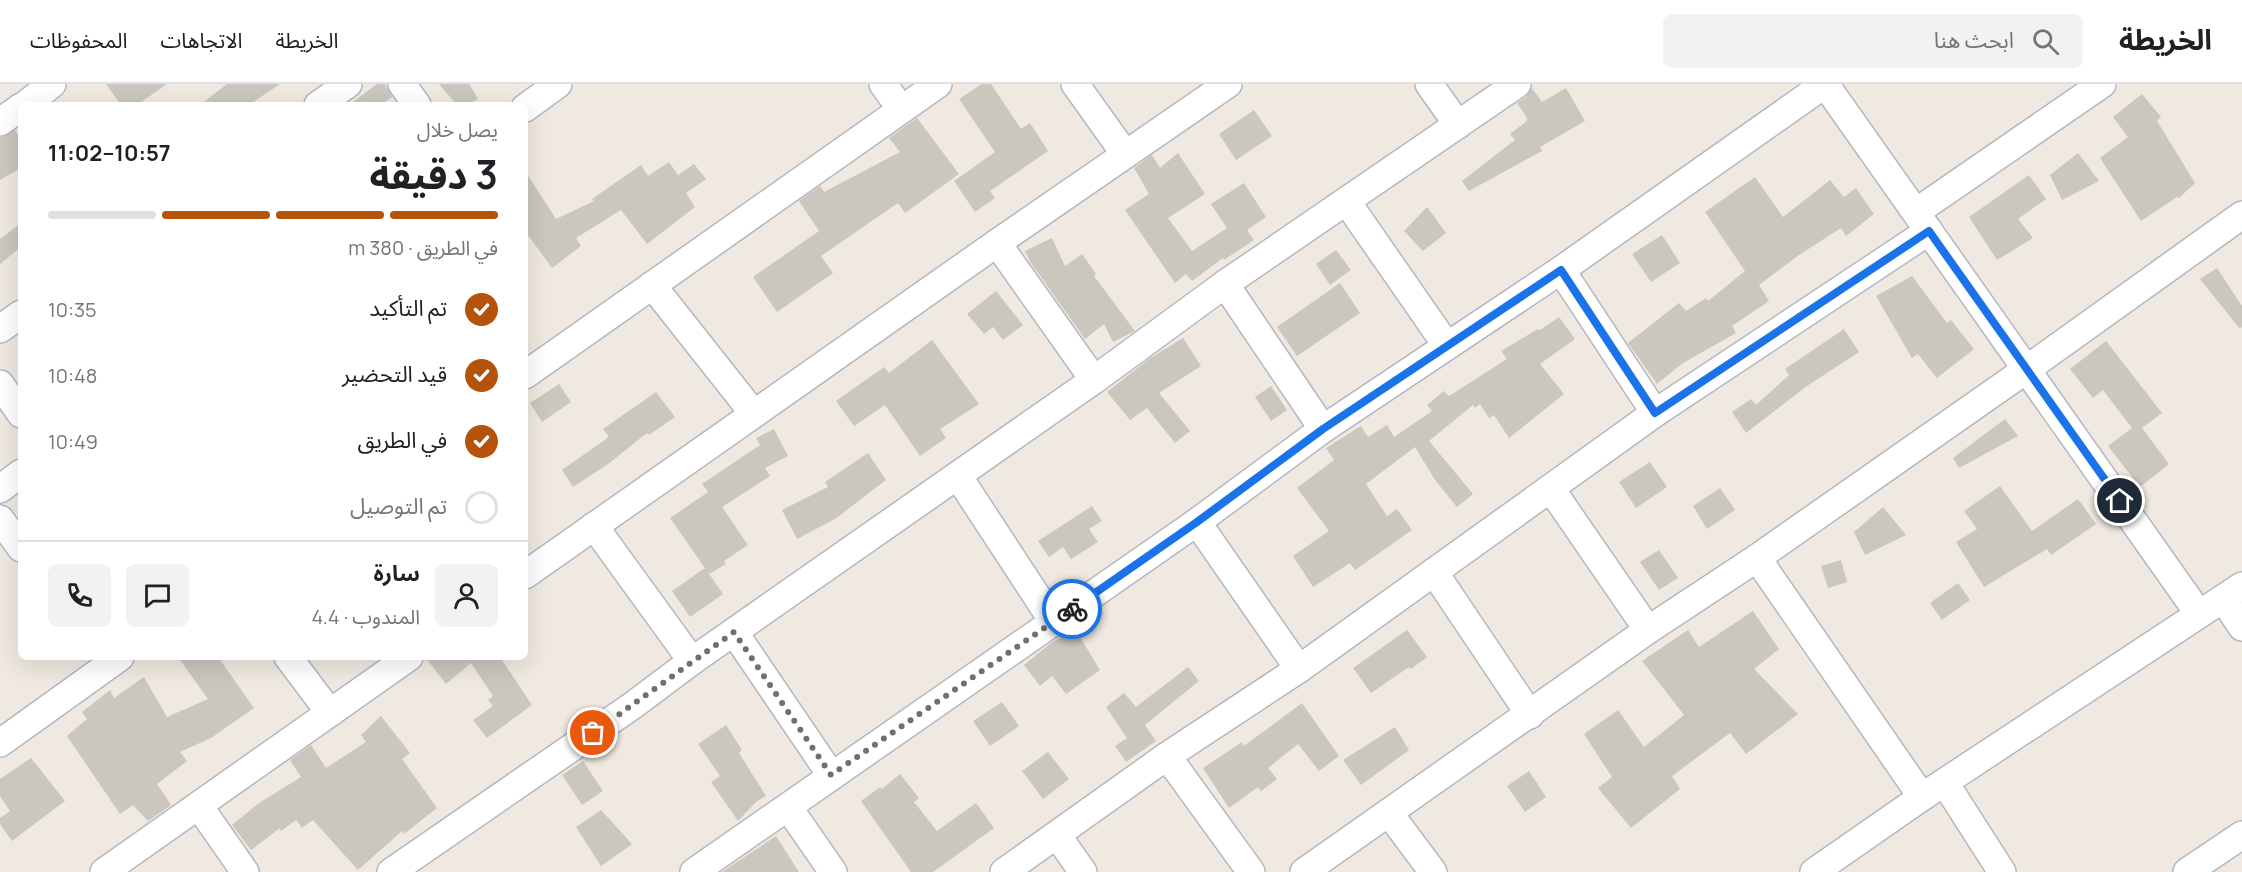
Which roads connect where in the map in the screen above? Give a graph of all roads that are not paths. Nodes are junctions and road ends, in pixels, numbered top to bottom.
1 (52, 84) edge
2 (348, 84) edge
3 (402, 84) edge
4 (558, 84) edge
5 (883, 84) edge
6 (938, 84) edge
7 (1075, 84) edge
8 (1228, 84) edge
9 (1429, 84) edge
10 (1517, 84) edge
11 (1825, 84) edge
12 (2102, 84) edge
13 (28, 102) edge
14 (322, 102) edge
15 (415, 102) edge
16 (528, 106) edge
17 (18, 109) edge
18 (901, 109) junction
19 (0, 122) edge
20 (1458, 125) junction
21 (1125, 154) junction
22 (1347, 202) junction
23 (2242, 215) edge
24 (1922, 221) junction
25 (996, 243) junction
26 (1561, 270) junction
27 (1224, 284) junction
28 (652, 285) junction
29 (18, 316) edge
30 (0, 329) edge
31 (1447, 346) junction
32 (2027, 369) junction
33 (528, 373) edge
34 (1094, 380) junction
35 (0, 384) edge
36 (18, 410) edge
37 (1655, 413) junction
38 (754, 414) junction
39 (1323, 429) junction
40 (18, 475) edge
41 (958, 476) junction
42 (0, 489) edge
43 (1551, 489) junction
44 (0, 519) edge
45 (1197, 522) junction
46 (594, 526) junction
47 (18, 544) edge
48 (1757, 558) junction
49 (1434, 572) junction
50 (528, 573) edge
51 (2232, 592) edge
52 (2199, 614) junction
53 (1053, 621) junction
54 (2242, 627) edge
55 (1648, 630) junction
56 (734, 632) junction
57 (110, 660) edge
58 (290, 660) edge
59 (405, 660) edge
60 (692, 661) junction
61 (1299, 669) junction
62 (330, 713) junction
63 (1530, 715) junction
64 (0, 743) edge
65 (1167, 756) junction
66 (831, 775) junction
67 (1945, 783) junction
68 (1922, 797) junction
69 (199, 806) junction
70 (788, 807) junction
71 (1389, 813) junction
72 (1057, 835) junction
73 (2242, 836) edge
74 (421, 864) edge
75 (104, 872) edge
76 (245, 872) edge
77 (391, 872) edge
78 (694, 872) edge
79 (833, 872) edge
80 (1004, 872) edge
81 (1083, 872) edge
82 (1251, 872) edge
83 (1304, 872) edge
84 (1432, 872) edge
85 (1814, 872) edge
86 (2002, 872) edge
87 (2187, 872) edge

1 - 13 street
2 - 14 street
3 - 15 street
4 - 16 street
5 - 18 street
6 - 18 street
7 - 21 street
8 - 21 street
9 - 20 street
10 - 20 street
11 - 24 street
11 - 26 street
12 - 24 street
17 - 19 street
18 - 28 street
20 - 22 street
21 - 25 street
22 - 27 street
22 - 31 street
23 - 32 street
24 - 32 street
24 - 37 street
25 - 34 street
25 - 38 street
26 - 31 street
26 - 37 street
27 - 34 street
27 - 39 street
28 - 33 street
28 - 38 street
29 - 30 street
31 - 39 street
32 - 48 street
32 - 52 street
34 - 41 street
35 - 36 street
37 - 43 street
38 - 46 street
39 - 45 street
40 - 42 street
41 - 53 street
41 - 56 street
43 - 49 street
43 - 55 street
44 - 47 street
45 - 53 street
45 - 61 street
46 - 50 street
46 - 60 street
48 - 55 street
48 - 68 street
49 - 61 street
49 - 63 street
51 - 52 street
51 - 54 street
52 - 67 street
53 - 66 street
55 - 63 street
56 - 60 street
56 - 66 street
57 - 64 street
58 - 62 street
59 - 62 street
60 - 74 street
61 - 65 street
62 - 69 street
63 - 71 street
65 - 72 street
65 - 82 street
66 - 70 street
67 - 68 street
67 - 86 street
68 - 85 street
69 - 75 street
69 - 76 street
70 - 78 street
70 - 79 street
71 - 83 street
71 - 84 street
72 - 80 street
72 - 81 street
73 - 87 street
74 - 77 street

